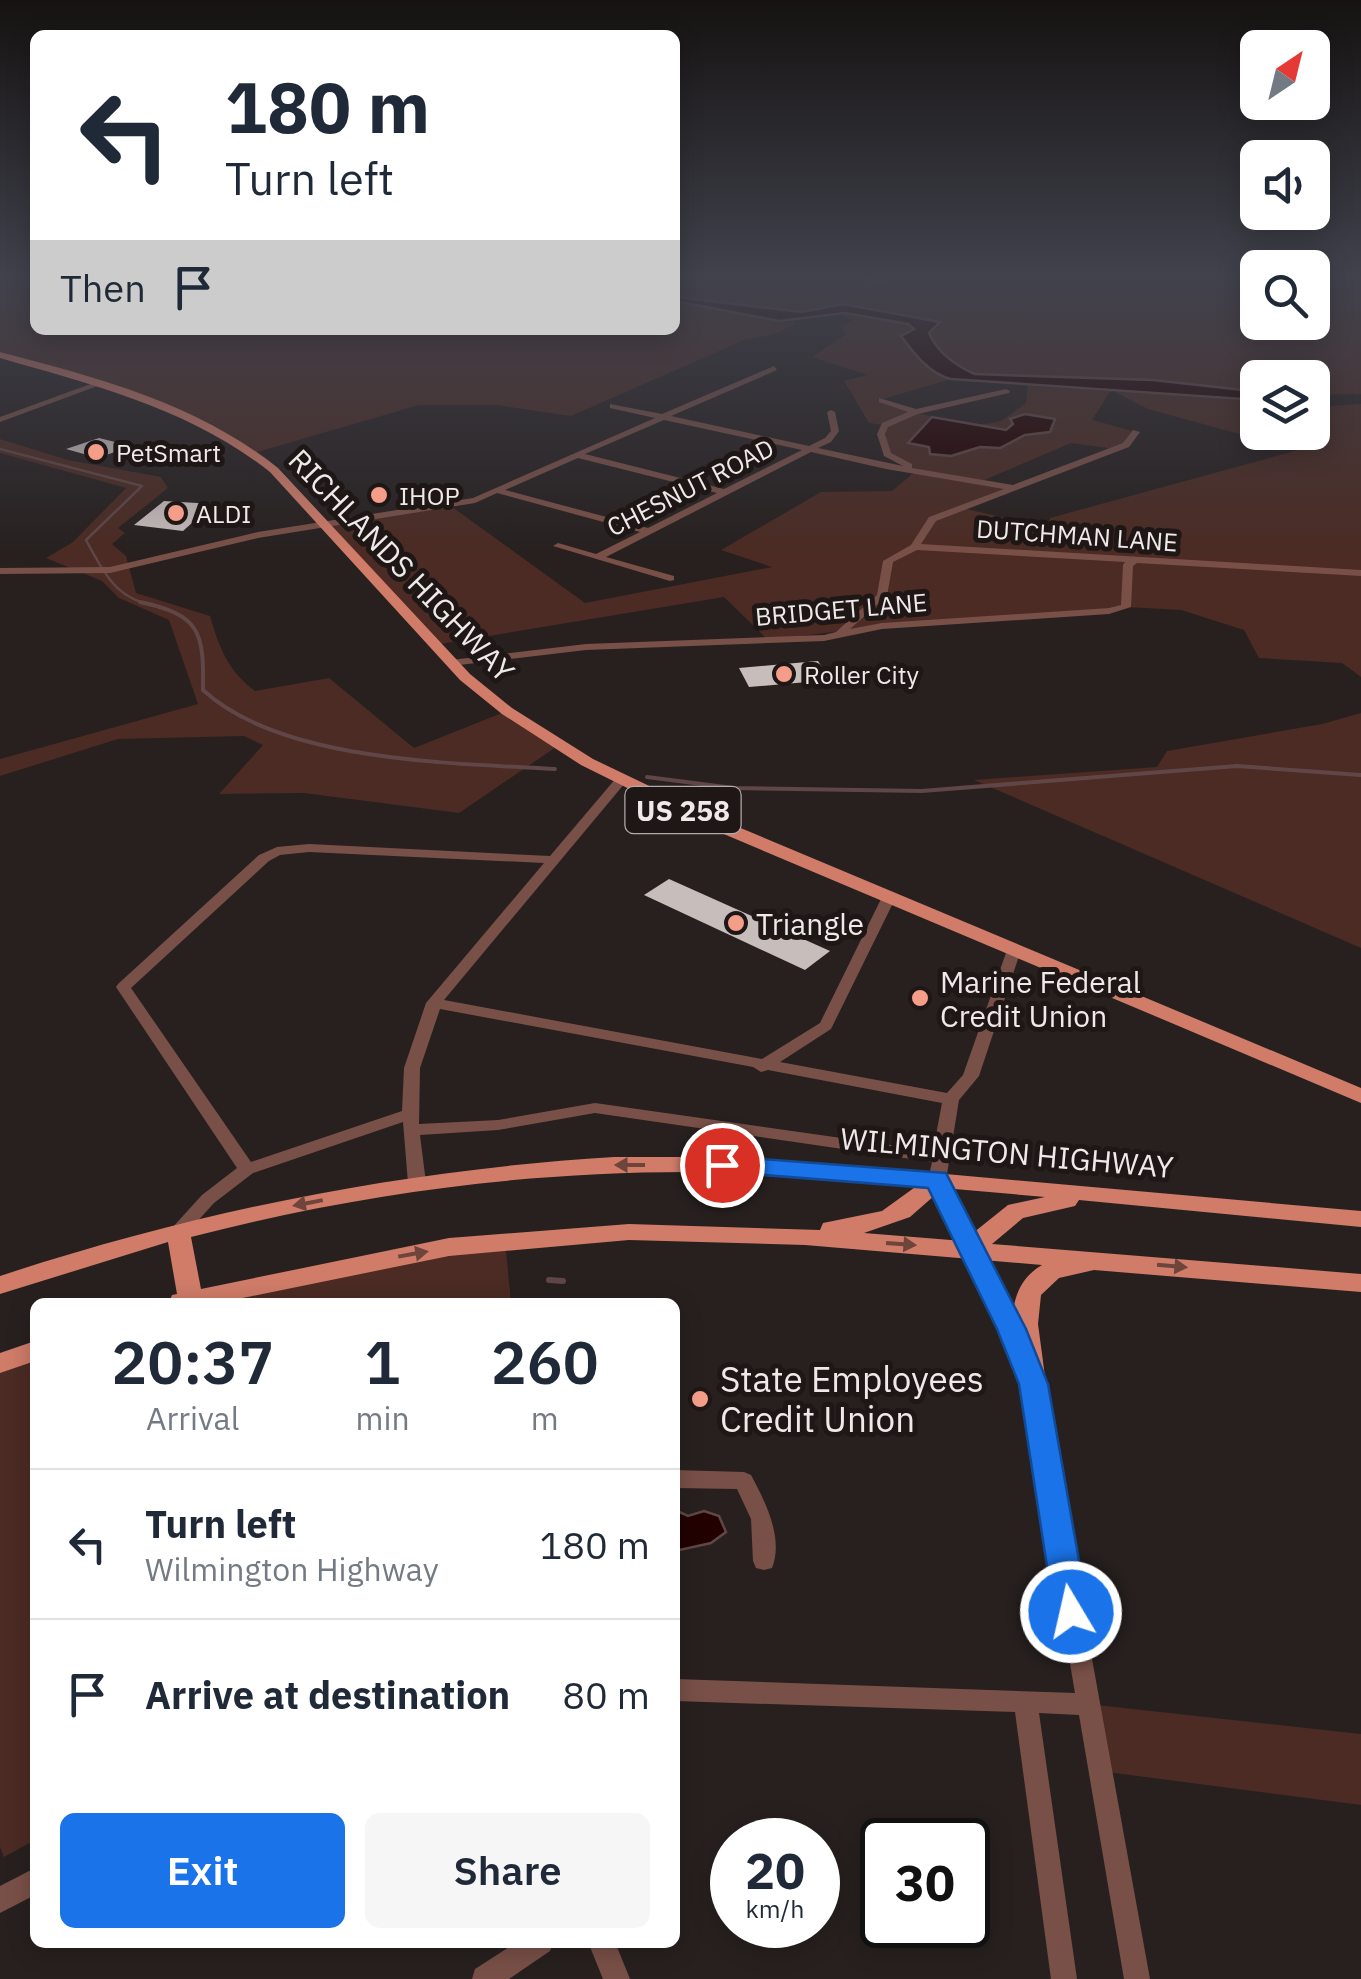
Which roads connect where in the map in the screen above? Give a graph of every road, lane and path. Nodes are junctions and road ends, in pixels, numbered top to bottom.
1 (49, 369) edge
2 (771, 369) edge
3 (98, 384) junction
4 (1006, 391) dead end
5 (882, 400) dead end
6 (613, 406) dead end
7 (831, 412) dead end
8 (915, 412) junction
9 (670, 417) junction
10 (0, 420) edge
11 (1136, 432) dead end
12 (811, 448) junction
13 (581, 456) junction
14 (916, 471) junction
15 (1010, 487) junction
16 (500, 492) junction
17 (726, 492) junction
18 (322, 523) junction
19 (648, 531) junction
20 (558, 546) dead end
21 (914, 547) junction
22 (597, 557) junction
23 (1134, 560) junction
24 (0, 571) edge
25 (1361, 573) edge
26 (670, 578) dead end
27 (838, 634) junction
28 (451, 662) junction
29 (621, 780) junction
30 (556, 860) junction
31 (889, 897) junction
32 (1014, 950) junction
33 (434, 1003) junction
34 (761, 1067) junction
35 (1361, 1096) edge
36 (951, 1099) junction
37 (410, 1122) junction
38 (247, 1169) junction
39 (939, 1169) junction
40 (417, 1184) junction
41 (1144, 1196) junction
42 (1361, 1220) edge
43 (178, 1232) junction
44 (754, 1234) junction
45 (970, 1250) junction
46 (1101, 1260) junction
47 (1361, 1282) edge
48 (0, 1285) edge
49 (186, 1298) edge
50 (201, 1298) edge
51 (30, 1352) edge
52 (0, 1363) edge
53 (1034, 1384) junction
54 (680, 1479) edge
55 (764, 1561) dead end
56 (680, 1690) edge
57 (1024, 1702) junction
58 (1087, 1704) junction
59 (30, 1884) edge
60 (0, 1900) edge
61 (532, 1948) edge
62 (604, 1948) edge
63 (485, 1979) edge
64 (616, 1979) edge
65 (1064, 1979) edge
66 (1137, 1979) edge

1 - 3 main road, RICHLANDS HIGHWAY / US 258
2 - 9 street
3 - 10 street
3 - 18 main road, RICHLANDS HIGHWAY / US 258
4 - 8 street
5 - 8 street
6 - 9 street
7 - 12 street, CHESNUT ROAD
8 - 14 street
9 - 12 street
9 - 13 street
11 - 15 street
12 - 14 street
12 - 17 street, CHESNUT ROAD
13 - 16 street
13 - 17 street
14 - 15 street
15 - 21 street
16 - 18 street
16 - 19 street
17 - 19 street, CHESNUT ROAD
18 - 24 street
18 - 28 main road, RICHLANDS HIGHWAY / US 258
19 - 22 street, CHESNUT ROAD
20 - 22 street
21 - 23 street, DUTCHMAN LANE
21 - 27 street
22 - 26 street
23 - 25 street, DUTCHMAN LANE
23 - 27 street, BRIDGET LANE
27 - 28 street, BRIDGET LANE
28 - 29 main road, RICHLANDS HIGHWAY / US 258
29 - 30 street
29 - 31 main road, RICHLANDS HIGHWAY / US 258
30 - 33 street
30 - 38 street
31 - 32 main road, RICHLANDS HIGHWAY / US 258
31 - 34 street
32 - 35 main road, RICHLANDS HIGHWAY / US 258
32 - 36 street
33 - 34 street
33 - 37 street
34 - 36 street
36 - 39 street
37 - 38 street
37 - 39 street
37 - 40 street
38 - 43 street
39 -> 40 main road, WILMINGTON HIGHWAY
39 - 41 main road, WILMINGTON HIGHWAY
39 - 44 main road
39 - 45 street
40 -> 43 main road, WILMINGTON HIGHWAY
41 - 42 main road, WILMINGTON HIGHWAY
41 - 45 main road
43 - 48 main road, WILMINGTON HIGHWAY
43 - 49 main road
44 -> 45 main road
50 -> 44 main road
45 - 46 main road
45 - 53 street
46 -> 47 main road
46 - 53 main road
51 - 52 main road
53 - 58 street
54 - 55 street
56 - 57 street
57 - 58 street
57 - 65 street
58 - 66 street
59 - 60 street
61 - 63 street
62 - 64 street

